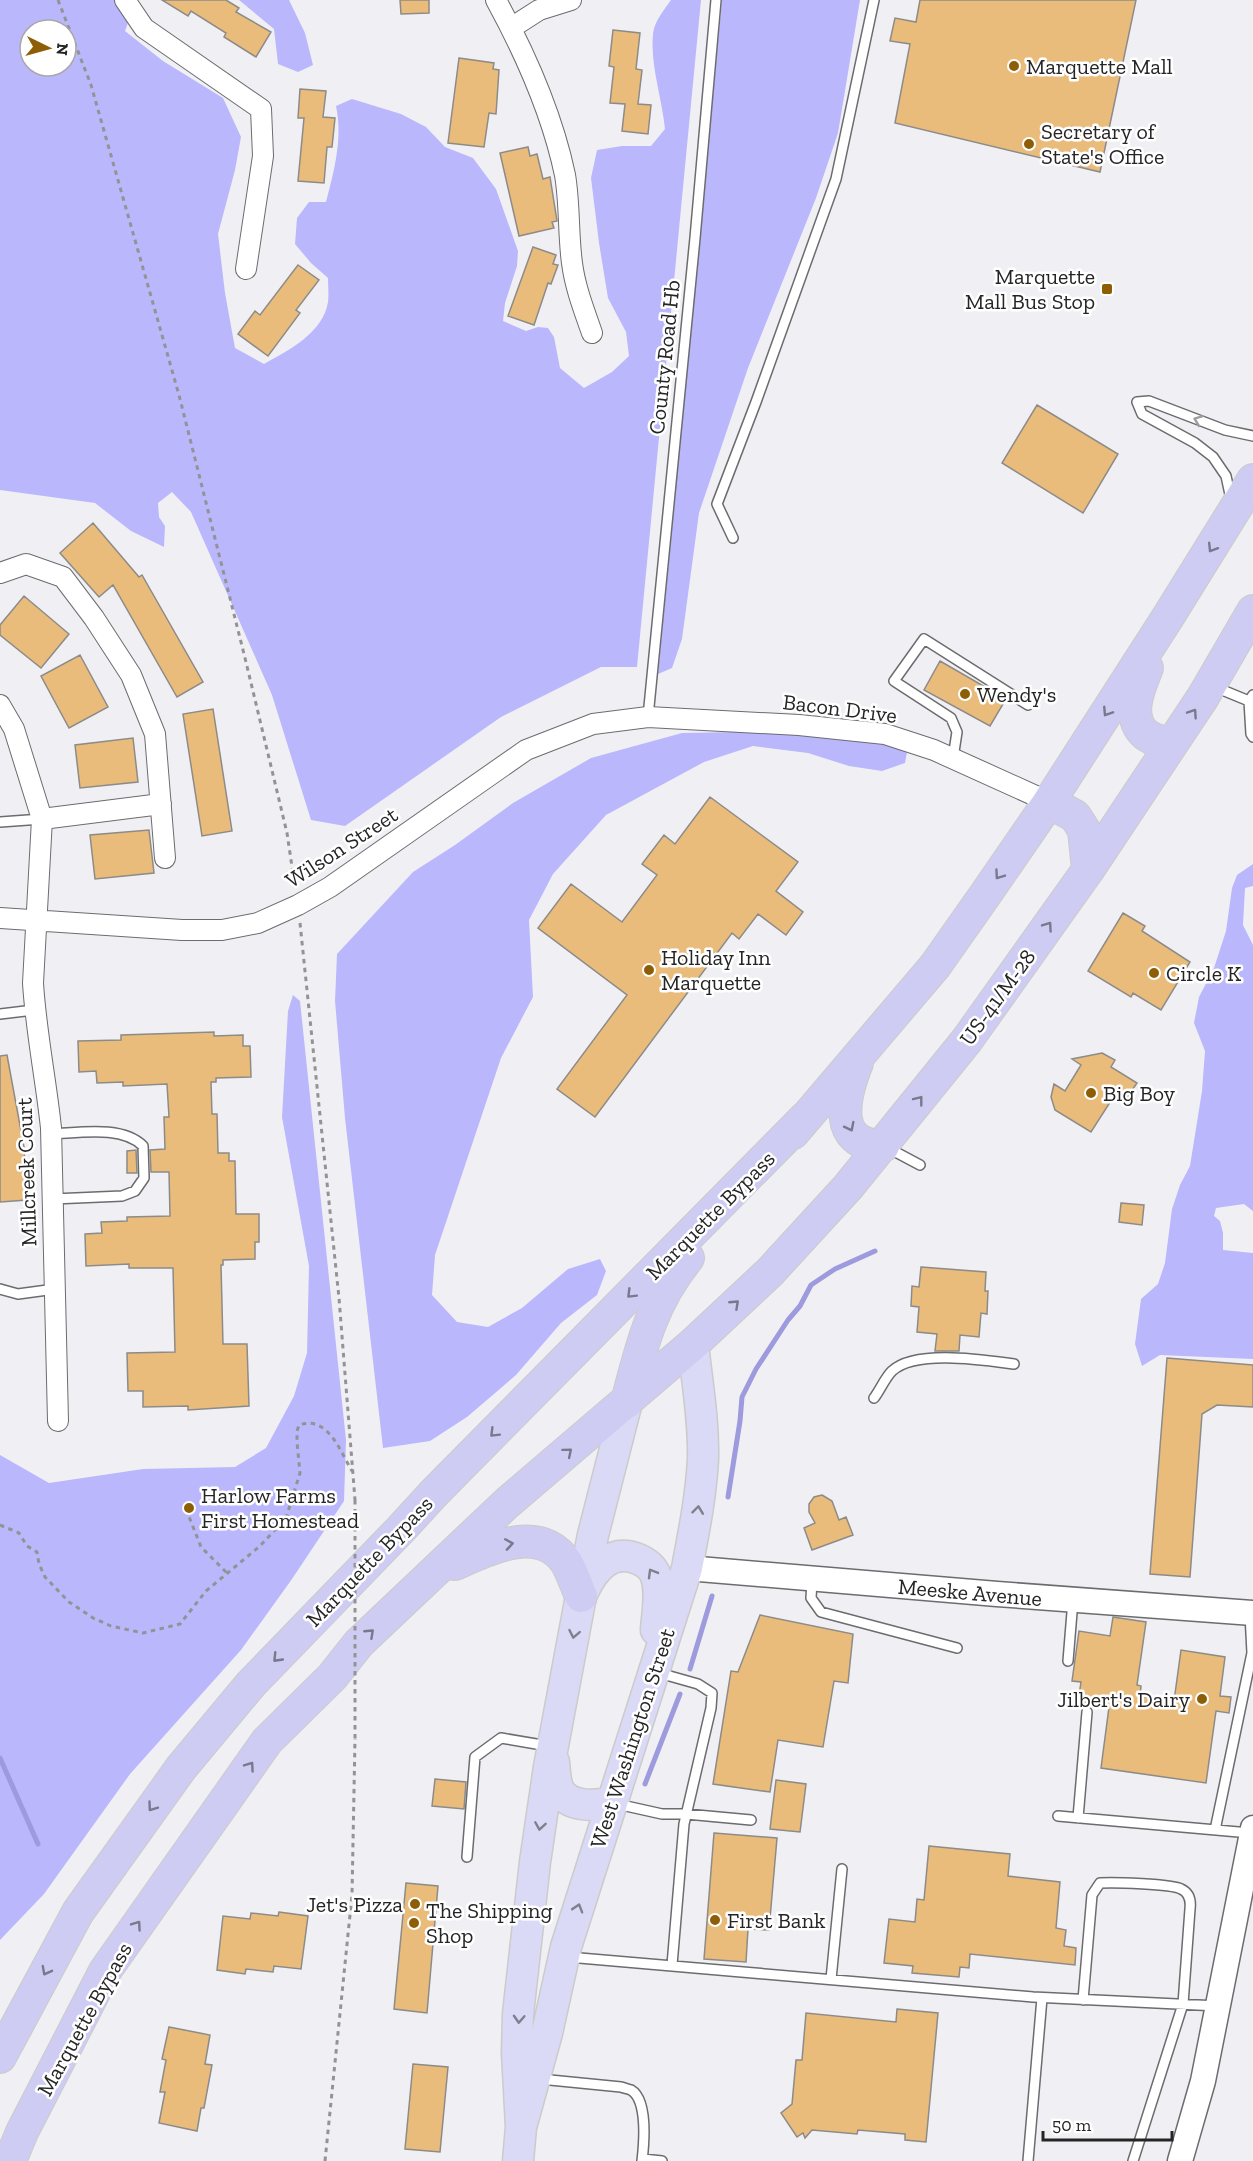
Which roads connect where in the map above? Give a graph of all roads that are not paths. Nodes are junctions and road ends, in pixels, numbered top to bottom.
1 (125, 0) edge
2 (496, 0) edge
3 (571, 0) edge
4 (717, 0) edge
5 (874, 0) edge
6 (511, 28) junction
7 (246, 269) dead end
8 (592, 333) dead end
9 (1253, 436) edge
10 (1253, 480) edge
11 (1234, 513) junction
12 (733, 538) dead end
13 (0, 573) edge
14 (1168, 617) junction
15 (1251, 619) edge
16 (1210, 685) junction
17 (1251, 698) edge
18 (0, 705) edge
19 (1028, 705) dead end
20 (648, 717) junction
21 (1253, 737) edge
22 (1171, 745) junction
23 (953, 758) junction
24 (1049, 802) junction
25 (161, 804) junction
26 (42, 819) junction
27 (0, 822) edge
28 (165, 858) dead end
29 (1088, 870) junction
30 (0, 918) edge
31 (36, 921) junction
32 (34, 1010) junction
33 (0, 1014) edge
34 (862, 1052) junction
35 (805, 1118) junction
36 (51, 1134) junction
37 (883, 1146) junction
38 (920, 1165) dead end
39 (53, 1199) junction
40 (0, 1289) edge
41 (55, 1289) junction
42 (693, 1344) junction
43 (1014, 1364) dead end
44 (874, 1398) dead end
45 (627, 1402) junction
46 (58, 1421) dead end
47 (687, 1568) junction
48 (435, 1573) junction
49 (812, 1578) junction
50 (581, 1596) junction
51 (1073, 1600) junction
52 (1251, 1613) edge
53 (957, 1648) dead end
54 (1068, 1661) dead end
55 (653, 1672) junction
56 (1087, 1712) dead end
57 (553, 1747) junction
58 (611, 1802) junction
59 (686, 1814) junction
60 (1058, 1816) dead end
61 (1078, 1818) junction
62 (751, 1820) dead end
63 (1215, 1830) junction
64 (1252, 1831) edge
65 (467, 1857) dead end
66 (842, 1869) dead end
67 (564, 1956) junction
68 (672, 1965) junction
69 (831, 1979) junction
70 (1042, 1998) junction
71 (1083, 2000) junction
72 (1183, 2004) junction
73 (1218, 2006) junction
74 (0, 2057) edge
75 (534, 2079) junction
76 (521, 2127) junction
77 (642, 2160) edge
78 (10, 2161) edge
79 (518, 2161) edge
80 (662, 2161) edge
81 (1028, 2161) edge
82 (1133, 2161) edge
83 (1180, 2161) edge

1 - 7 street
2 - 6 street
3 - 6 street
4 - 20 lane, County Road Hb
5 - 12 lane
6 - 8 street
9 -> 11 lane
10 - 11 highway
11 -> 14 highway
13 - 25 street
14 - 22 highway
14 -> 24 highway
15 - 16 highway, US-41/M-28
16 - 17 lane
22 -> 16 highway, US-41/M-28
17 - 21 lane
18 - 26 street
19 - 23 lane
20 - 23 street, Bacon Drive
20 - 31 street, Wilson Street
22 - 29 highway, US-41/M-28
23 - 24 street, Bacon Drive
24 - 29 highway
24 -> 34 highway
25 - 26 street
25 - 28 street
26 - 27 lane
26 - 31 street, Millcreek Court
37 -> 29 highway, US-41/M-28
30 - 31 street, Wilson Street
31 - 32 street, Millcreek Court
32 - 33 lane
32 - 36 street, Millcreek Court
34 - 35 highway
34 -> 37 highway
35 - 45 highway
35 -> 74 highway, Marquette Bypass
36 - 39 street, Millcreek Court
36 - 39 lane
37 - 38 lane
42 -> 37 highway, US-41/M-28
39 - 41 street, Millcreek Court
40 - 41 lane
41 - 46 street, Millcreek Court
42 - 45 highway, Marquette Bypass
47 -> 42 main road, West Washington Street
43 - 44 lane
48 -> 45 highway, Marquette Bypass
45 - 50 main road, West Washington Street
47 - 49 street, Meeske Avenue
47 - 55 main road, West Washington Street
48 -> 50 highway
78 -> 48 highway, Marquette Bypass
49 - 51 street, Meeske Avenue
49 - 53 lane
55 -> 50 main road
50 -> 57 main road, West Washington Street
51 - 52 street, Meeske Avenue
51 - 54 lane
52 - 63 lane
55 - 58 main road, West Washington Street
55 - 59 lane
56 - 61 lane
57 - 58 main road
57 - 65 lane
57 -> 76 main road, West Washington Street
58 - 59 lane
67 -> 58 main road, West Washington Street
59 - 62 lane
59 - 68 lane
60 - 61 lane
61 - 63 lane
63 - 64 lane
64 - 73 street
66 - 69 lane
67 - 68 lane
67 - 75 main road, West Washington Street
68 - 69 lane
69 - 70 lane
70 - 71 lane
70 - 81 lane
71 - 72 lane
71 - 72 lane
72 - 73 lane
72 - 82 lane
73 - 83 street
75 - 76 main road, West Washington Street
75 - 77 lane
76 - 79 main road, West Washington Street
77 - 80 lane

